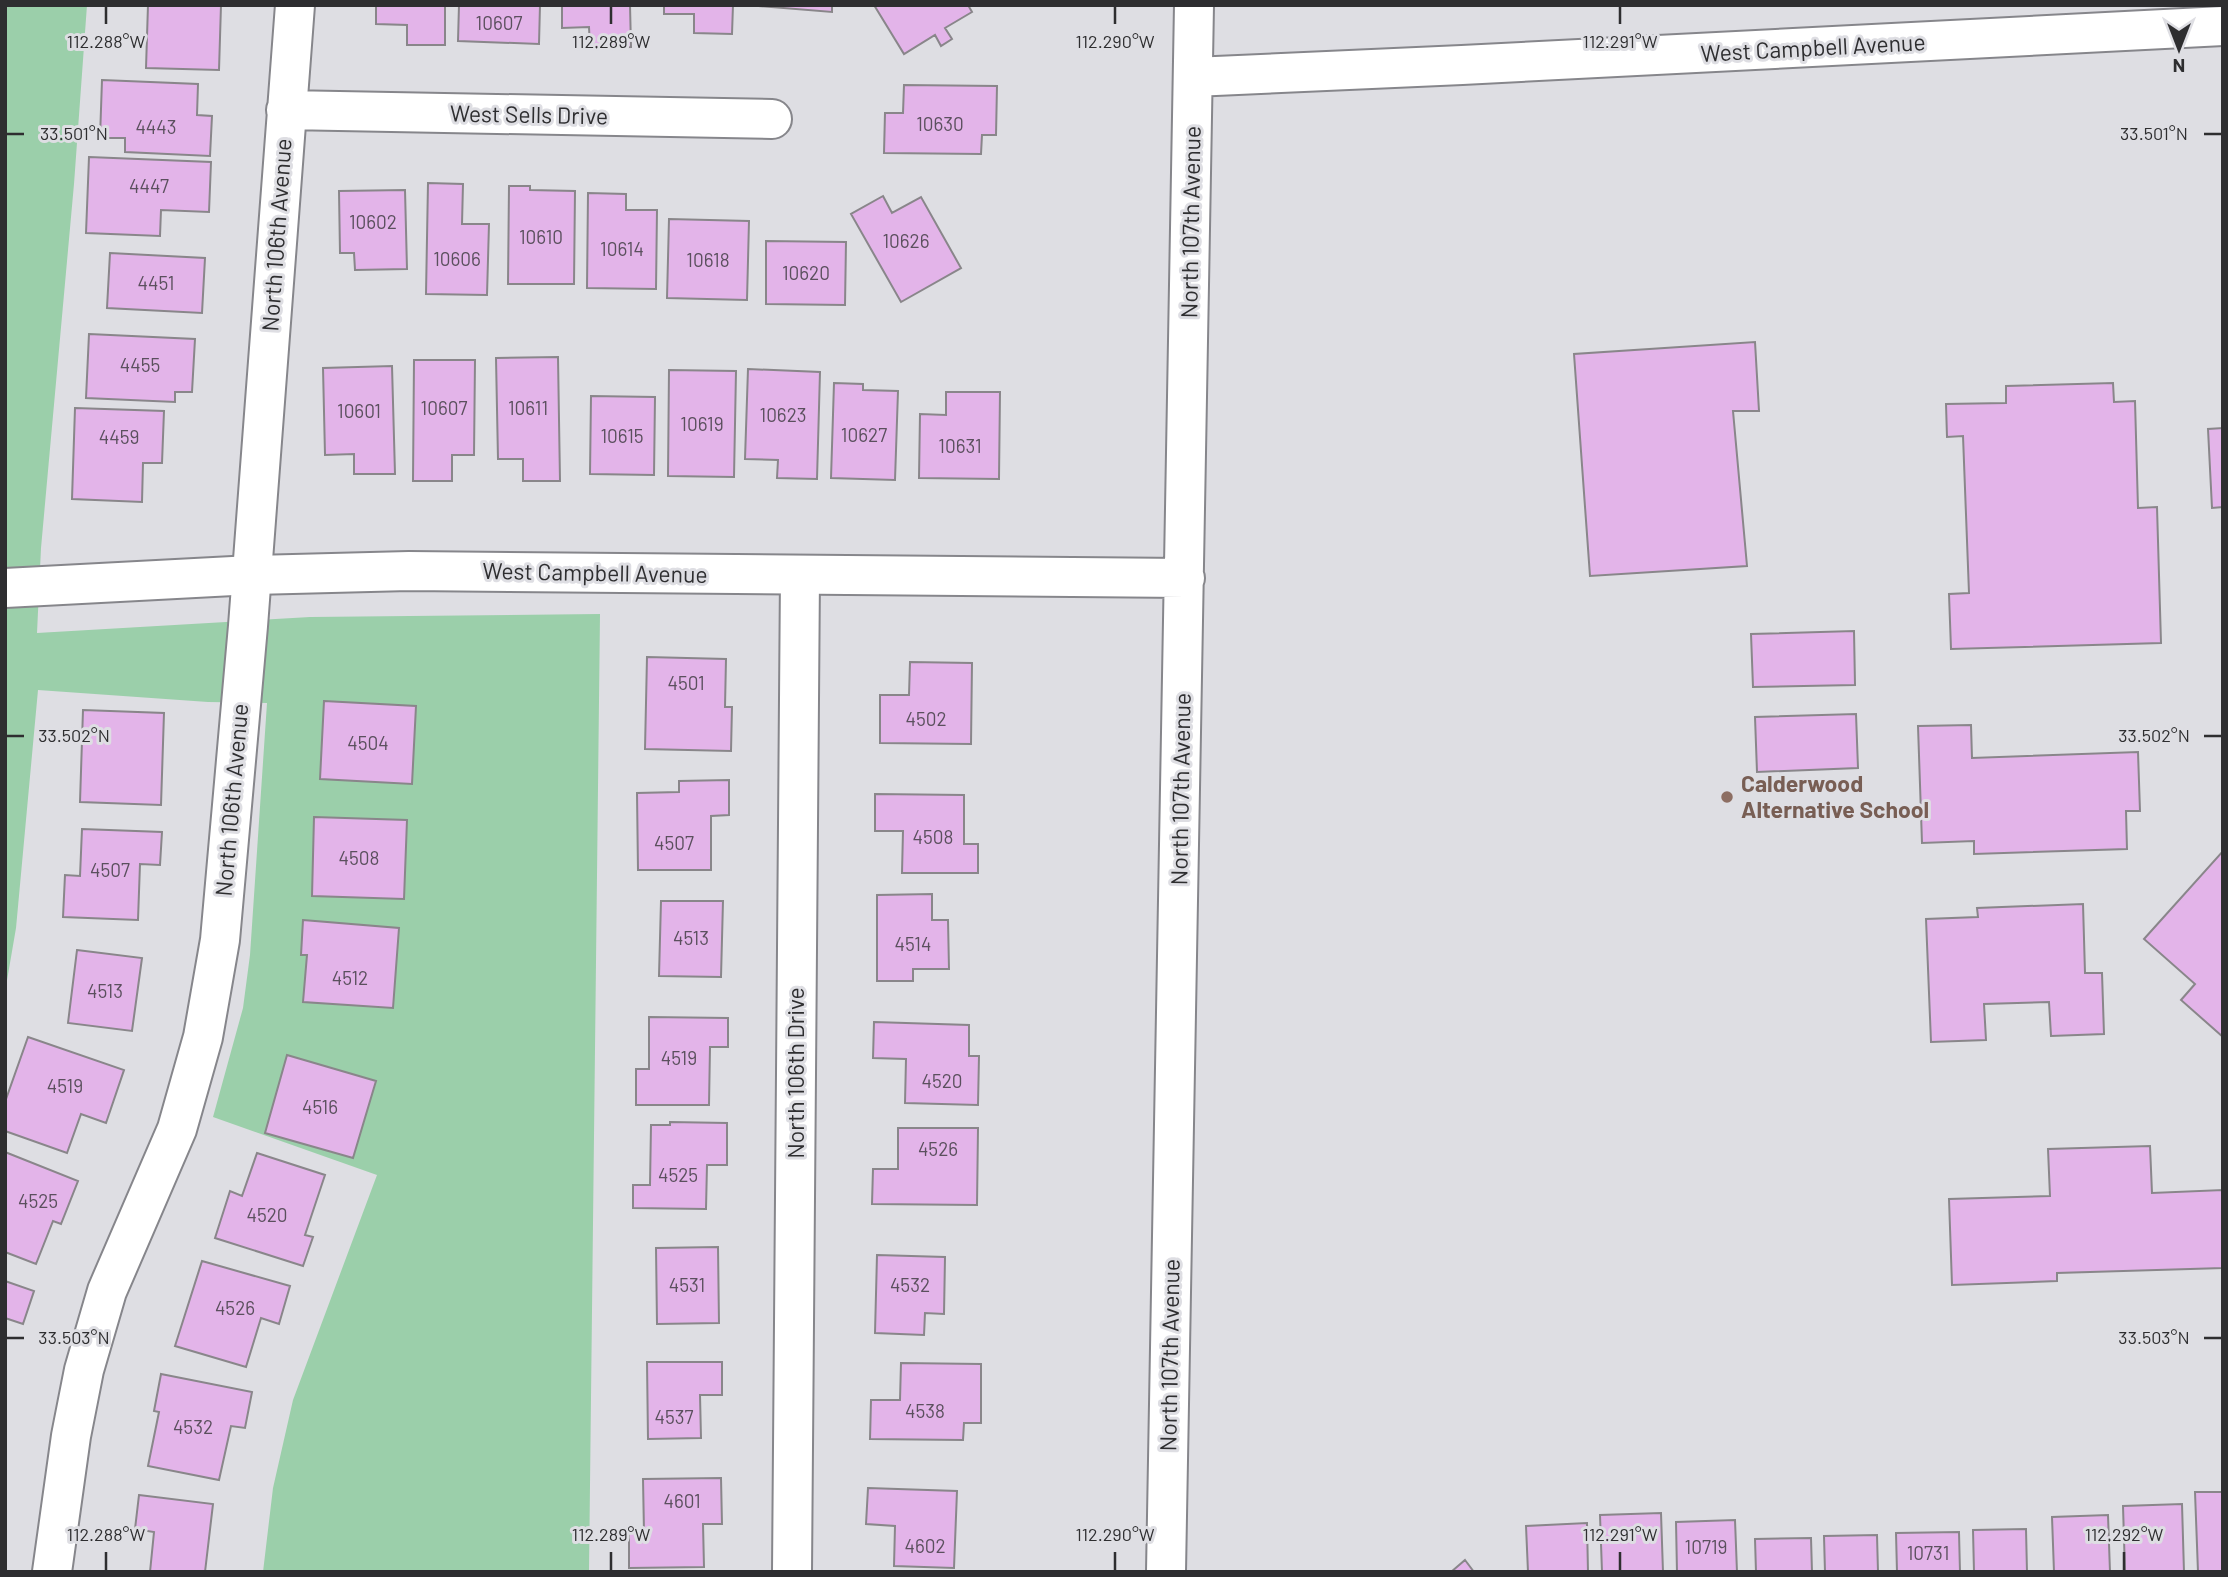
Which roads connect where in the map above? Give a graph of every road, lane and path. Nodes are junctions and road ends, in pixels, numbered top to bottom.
1 (295, 5) edge
2 (1195, 5) edge
3 (2223, 26) edge
4 (1193, 77) junction
5 (286, 110) junction
6 (772, 120) dead end
7 (252, 575) junction
8 (800, 575) junction
9 (1185, 578) junction
10 (5, 588) edge
11 (52, 1572) edge
12 (792, 1572) edge
13 (1166, 1572) edge

1 - 5 street, North 106th Avenue
2 - 4 street, North 107th Avenue
3 - 4 street, West Campbell Avenue
4 - 9 street, North 107th Avenue
5 - 6 street, West Sells Drive
5 - 7 street, North 106th Avenue
7 - 8 street, West Campbell Avenue
7 - 10 street, West Campbell Avenue
7 - 11 street, North 106th Avenue
8 - 9 street, West Campbell Avenue
8 - 12 street, North 106th Drive
9 - 13 street, North 107th Avenue

